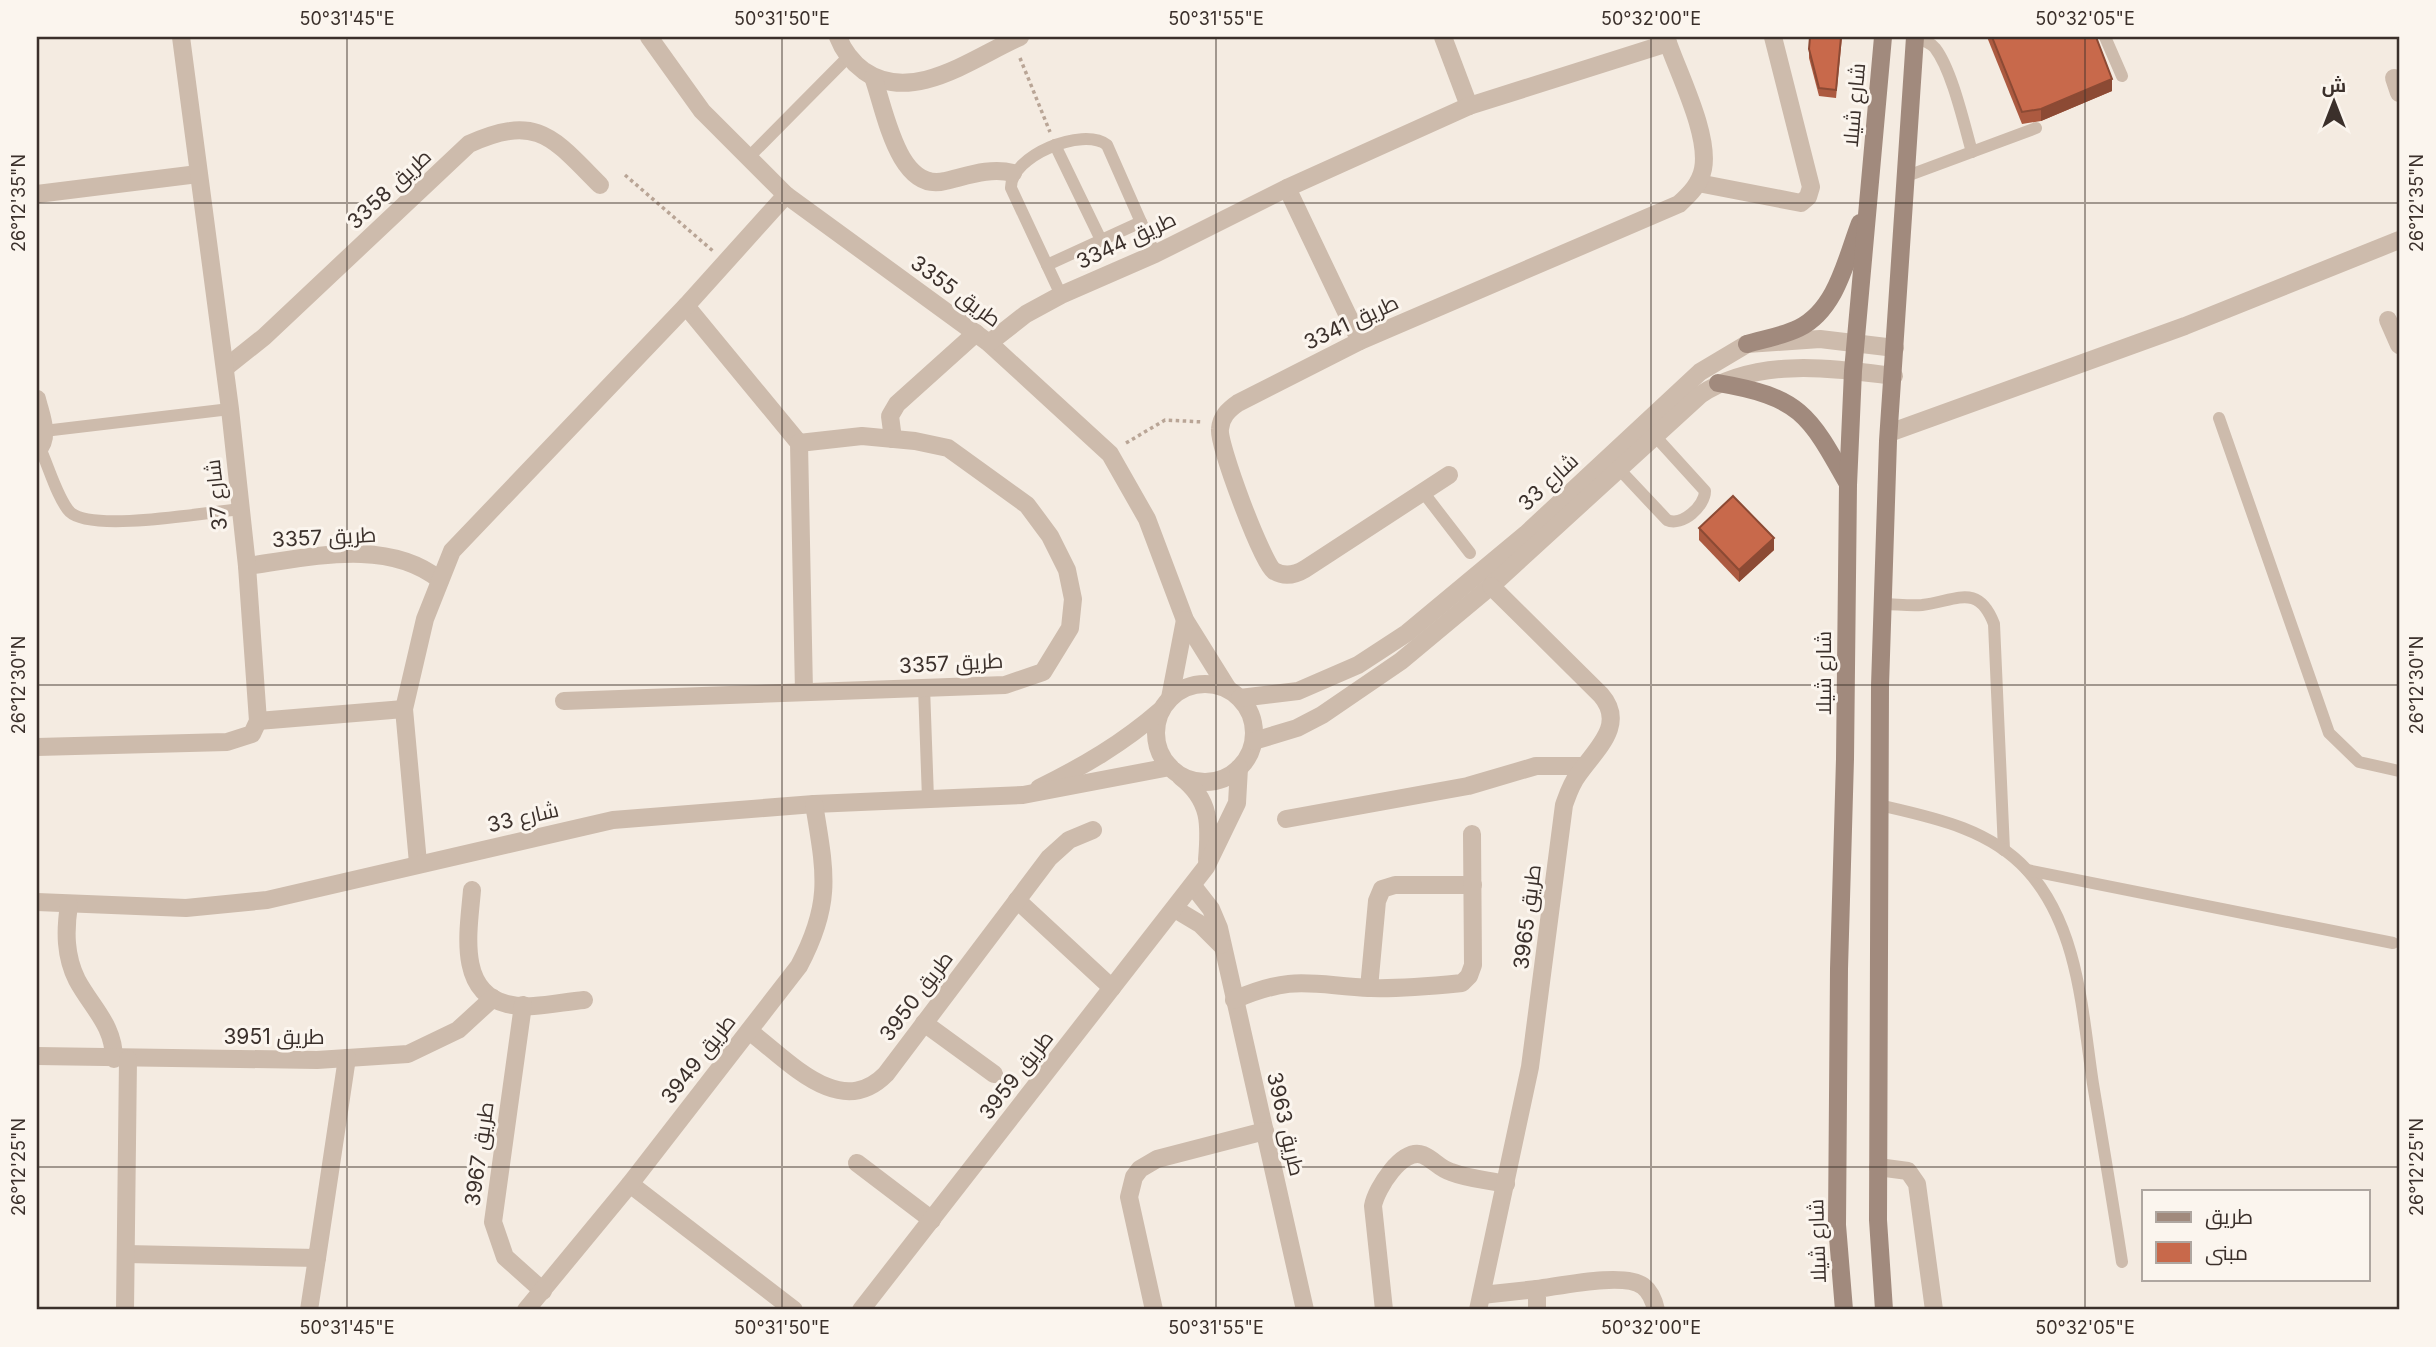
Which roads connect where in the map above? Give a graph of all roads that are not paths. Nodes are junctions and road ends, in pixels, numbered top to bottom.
1 (181, 37) edge
2 (649, 37) edge
3 (838, 37) edge
4 (1443, 37) edge
5 (1773, 37) edge
6 (1883, 37) edge
7 (1915, 37) edge
8 (2105, 37) edge
9 (1016, 38) edge
10 (1667, 40) edge
11 (849, 56) junction
12 (2122, 76) dead end
13 (873, 77) junction
14 (1469, 106) junction
15 (2036, 128) edge
16 (1055, 145) junction
17 (1972, 152) junction
18 (748, 158) junction
19 (1013, 173) junction
20 (198, 174) junction
21 (1907, 176) junction
22 (1698, 183) junction
23 (600, 185) dead end
24 (1287, 188) junction
25 (37, 194) edge
26 (786, 195) junction
27 (1868, 200) junction
28 (1141, 222) junction
29 (1101, 240) junction
30 (2399, 240) edge
31 (1155, 254) junction
32 (1047, 265) junction
33 (1061, 295) junction
34 (686, 306) junction
35 (2388, 320) dead end
36 (983, 338) junction
37 (1360, 341) junction
38 (1856, 341) junction
39 (1747, 345) junction
40 (2399, 345) edge
41 (1895, 348) junction
42 (225, 368) junction
43 (1853, 371) junction
44 (1894, 376) junction
45 (1718, 383) junction
46 (37, 399) edge
47 (230, 409) junction
48 (2219, 418) dead end
49 (1889, 433) junction
50 (1655, 436) junction
51 (893, 439) junction
52 (41, 443) edge
53 (799, 443) junction
54 (1619, 469) junction
55 (1450, 475) dead end
56 (1848, 485) junction
57 (1423, 492) junction
58 (241, 509) junction
59 (1470, 553) dead end
60 (247, 566) junction
61 (440, 580) junction
62 (1491, 586) junction
63 (1883, 604) junction
64 (1185, 620) junction
65 (924, 687) junction
66 (804, 692) junction
67 (1234, 693) junction
68 (564, 701) dead end
69 (1166, 704) junction
70 (404, 709) junction
71 (258, 721) junction
72 (1254, 741) junction
73 (37, 747) edge
74 (1584, 766) junction
75 (1239, 768) junction
76 (2399, 771) edge
77 (1175, 772) junction
78 (1023, 795) junction
79 (928, 799) junction
80 (814, 804) junction
81 (1879, 805) junction
82 (1286, 819) dead end
83 (1093, 830) dead end
84 (1472, 834) dead end
85 (2004, 850) junction
86 (418, 863) junction
87 (1206, 867) junction
88 (2027, 870) junction
89 (1473, 885) junction
90 (1193, 886) junction
91 (472, 890) dead end
92 (1017, 900) junction
93 (37, 902) edge
94 (69, 905) junction
95 (1175, 909) junction
96 (2393, 943) dead end
97 (1223, 948) junction
98 (1111, 988) junction
99 (1369, 988) junction
100 (493, 998) junction
101 (584, 1000) dead end
102 (1234, 1000) junction
103 (523, 1005) junction
104 (924, 1023) junction
105 (749, 1031) junction
106 (37, 1056) edge
107 (347, 1058) junction
108 (121, 1059) junction
109 (994, 1074) dead end
110 (1265, 1131) junction
111 (857, 1163) dead end
112 (1878, 1167) junction
113 (630, 1184) junction
114 (1506, 1184) junction
115 (932, 1220) junction
116 (126, 1254) junction
117 (317, 1258) junction
118 (2122, 1262) dead end
119 (1537, 1289) junction
120 (543, 1292) junction
121 (1480, 1303) edge
122 (125, 1310) edge
123 (309, 1310) edge
124 (526, 1310) edge
125 (794, 1310) edge
126 (861, 1310) edge
127 (1154, 1310) edge
128 (1305, 1310) edge
129 (1384, 1310) edge
130 (1537, 1310) edge
131 (1656, 1310) edge
132 (1844, 1310) edge
133 (1884, 1310) edge
134 (1934, 1310) edge

1 - 20 street, شارع 37
2 - 18 street, طريق 3355
3 - 11 street
4 - 14 street
5 - 22 street
6 - 27 main road, شارع شيلا
7 - 17 lane
7 - 21 main road
8 - 12 lane
9 - 13 street
10 - 14 street, طريق 3344
10 - 22 street
11 - 13 street
11 - 18 lane
13 - 19 street
14 - 24 street, طريق 3344
15 - 17 lane
16 - 19 lane
16 - 28 lane
16 - 29 lane
17 - 21 lane
18 - 26 street, طريق 3355
19 - 32 lane
20 - 25 street
20 - 42 street, شارع 37
21 - 41 main road
22 - 37 street, طريق 3341
23 - 42 street, طريق 3358
24 - 31 street, طريق 3344
24 - 37 street
26 - 34 street
26 - 36 street, طريق 3355
27 - 38 main road, شارع شيلا
27 - 39 main road
28 - 29 lane
28 - 31 lane
29 - 32 lane
30 - 49 street
31 - 33 street, طريق 3344
32 - 33 lane
33 - 36 street, طريق 3344
34 - 53 street
34 - 61 street
35 - 40 street
36 - 51 street, طريق 3344
36 - 64 street, طريق 3355
37 - 57 street, طريق 3341
38 - 39 street, شارع 33
38 - 41 street, شارع 33
38 - 43 main road, شارع شيلا
39 - 67 street, شارع 33
41 - 44 main road
42 - 47 street, شارع 37
43 - 44 street, شارع 33
43 - 45 street, شارع 33
43 - 56 main road, شارع شيلا
44 - 49 main road
45 - 50 street, شارع 33
45 - 56 main road
46 - 52 street
47 - 52 lane
47 - 58 street, شارع 37
48 - 76 lane
49 - 63 main road
50 - 54 street, شارع 33
50 - 54 lane
51 - 53 street, طريق 3357
51 - 65 street, طريق 3357
52 - 58 lane
53 - 66 street
54 - 62 street, شارع 33
55 - 57 street
56 - 132 main road, شارع شيلا
57 - 59 lane
58 - 60 street, شارع 37
60 - 61 street, طريق 3357
60 - 71 street, شارع 37
61 - 70 street
62 - 72 street, شارع 33
62 - 74 street, طريق 3965
63 - 81 main road
63 - 85 lane
64 - 67 street, طريق 3355
64 - 69 street
65 - 66 street, طريق 3357
65 - 79 lane
66 - 68 street, طريق 3357
67 - 69 street
67 - 72 street
69 - 77 street
69 - 78 street, شارع 33
70 - 71 street
70 - 86 street
71 - 73 street
72 - 75 street
74 - 82 street
74 - 114 street, طريق 3965
75 - 77 street
75 - 87 street, طريق 3959
77 - 78 street, شارع 33
77 - 87 street
78 - 79 street, شارع 33
79 - 80 street, شارع 33
80 - 86 street, شارع 33
80 - 105 street, طريق 3949
81 - 85 lane
81 - 112 main road
83 - 92 street, طريق 3950
84 - 89 street
85 - 88 lane
86 - 94 street, شارع 33
87 - 90 street, طريق 3959
88 - 96 lane
88 - 118 lane
89 - 99 street
89 - 99 street
90 - 95 street, طريق 3959
90 - 97 street, طريق 3963
91 - 100 street
92 - 98 street
92 - 104 street, طريق 3950
93 - 94 street, شارع 33
94 - 108 street
95 - 97 street
95 - 98 street, طريق 3959
97 - 102 street, طريق 3963
98 - 115 street, طريق 3959
99 - 102 street
100 - 103 street
100 - 107 street, طريق 3951
101 - 103 street
102 - 110 street, طريق 3963
103 - 120 street, طريق 3967
104 - 105 street, طريق 3950
104 - 109 street
105 - 113 street, طريق 3949
106 - 108 street, طريق 3951
107 - 108 street, طريق 3951
107 - 117 street
108 - 116 street
110 - 127 street
110 - 128 street, طريق 3963
111 - 115 street
112 - 133 main road
112 - 134 street
113 - 120 street, طريق 3949
113 - 125 street
114 - 121 street, طريق 3965
114 - 129 street
115 - 126 street, طريق 3959
116 - 117 street
116 - 122 street
117 - 123 street
119 - 121 street
119 - 130 street
119 - 131 street
120 - 124 street, طريق 3949

